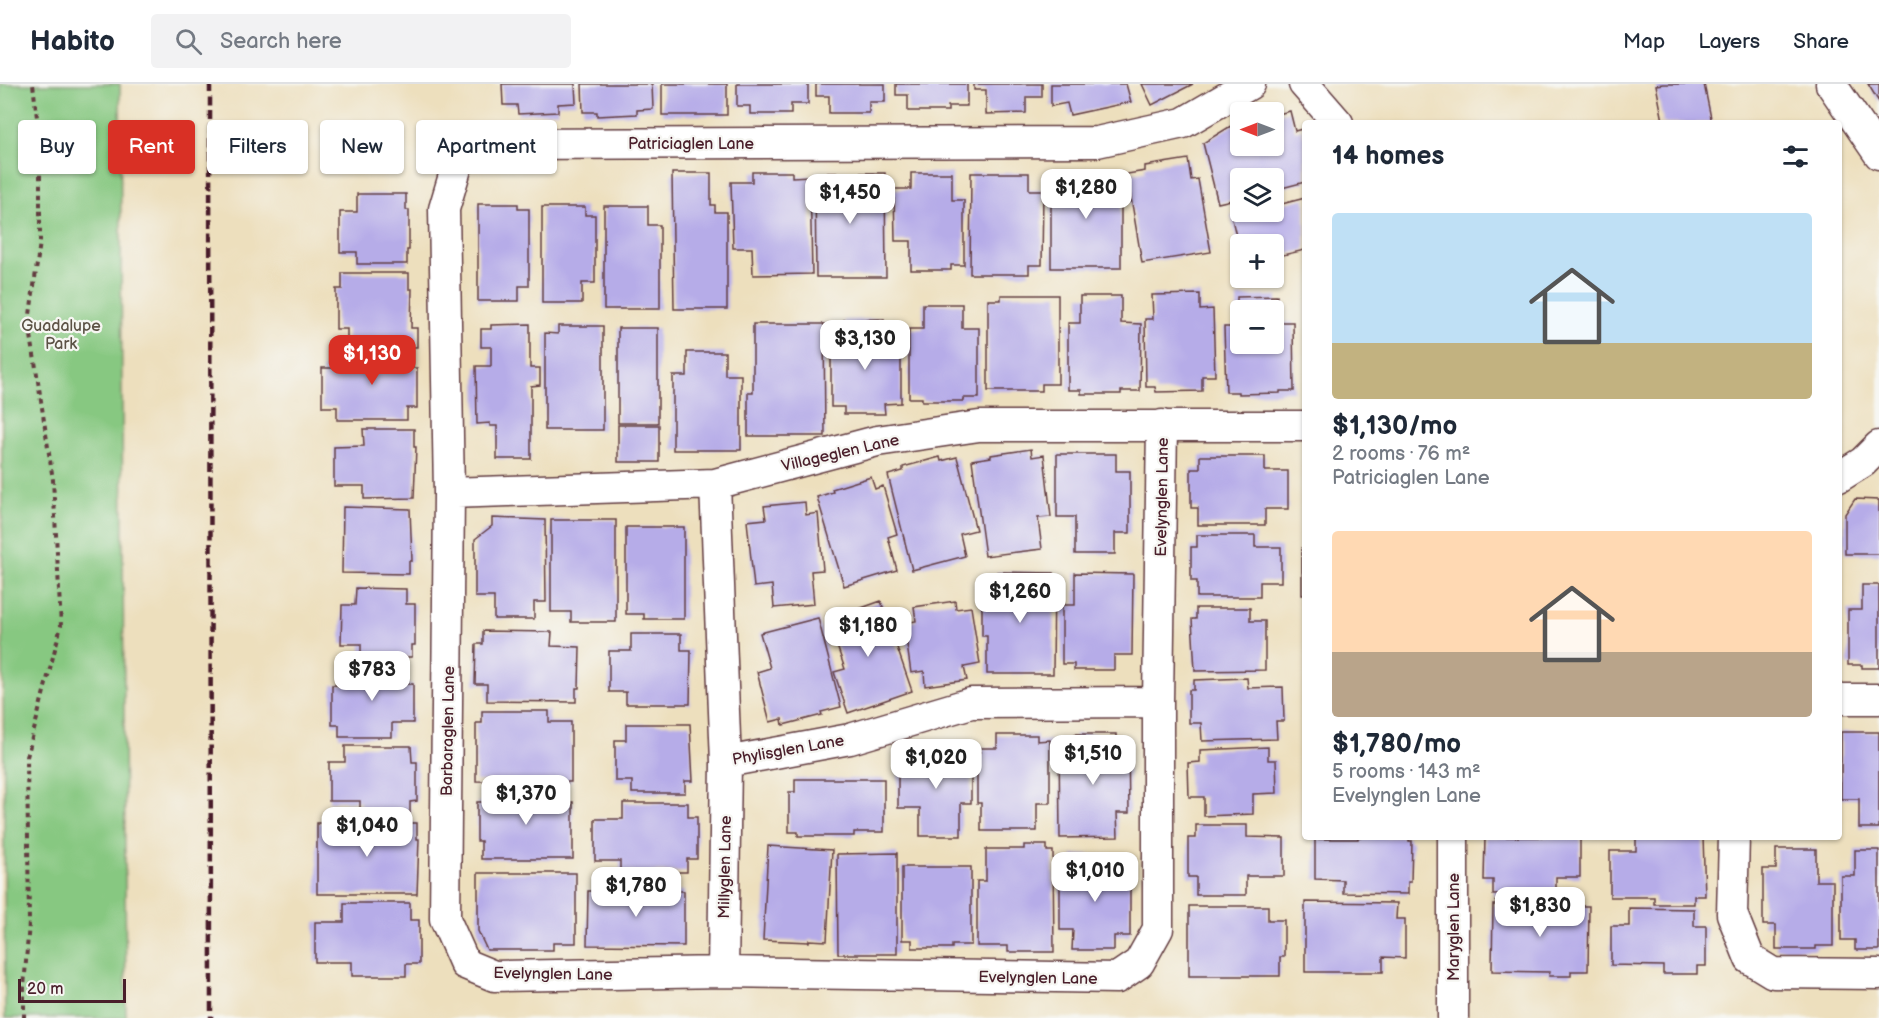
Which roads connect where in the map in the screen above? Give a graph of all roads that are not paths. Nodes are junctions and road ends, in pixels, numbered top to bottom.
1 (1250, 84) edge
2 (1304, 84) edge
3 (1831, 84) edge
4 (1335, 120) edge
5 (1879, 154) edge
6 (1162, 425) junction
7 (1302, 426) edge
8 (1879, 446) edge
9 (1842, 475) edge
10 (715, 483) junction
11 (449, 493) junction
12 (1842, 699) edge
13 (1879, 699) edge
14 (1158, 702) junction
15 (726, 762) junction
16 (1453, 840) edge
17 (1734, 840) edge
18 (465, 964) joint
19 (723, 972) junction
20 (1879, 974) edge
21 (1453, 1018) edge

1 - 11 street, Patriciaglen Lane
2 - 4 street
3 - 5 street
6 - 7 street, Villageglen Lane
6 - 10 street, Villageglen Lane
6 - 14 street, Evelynglen Lane
8 - 9 street
10 - 11 street, Villageglen Lane
10 - 15 street, Phylisglen Lane
11 - 18 street, Barbaraglen Lane
12 - 13 street
14 - 15 street, Phylisglen Lane
14 - 19 street, Evelynglen Lane
15 - 19 street, Millyglen Lane
16 - 21 street, Maryglen Lane
17 - 20 street
18 - 19 street, Evelynglen Lane

